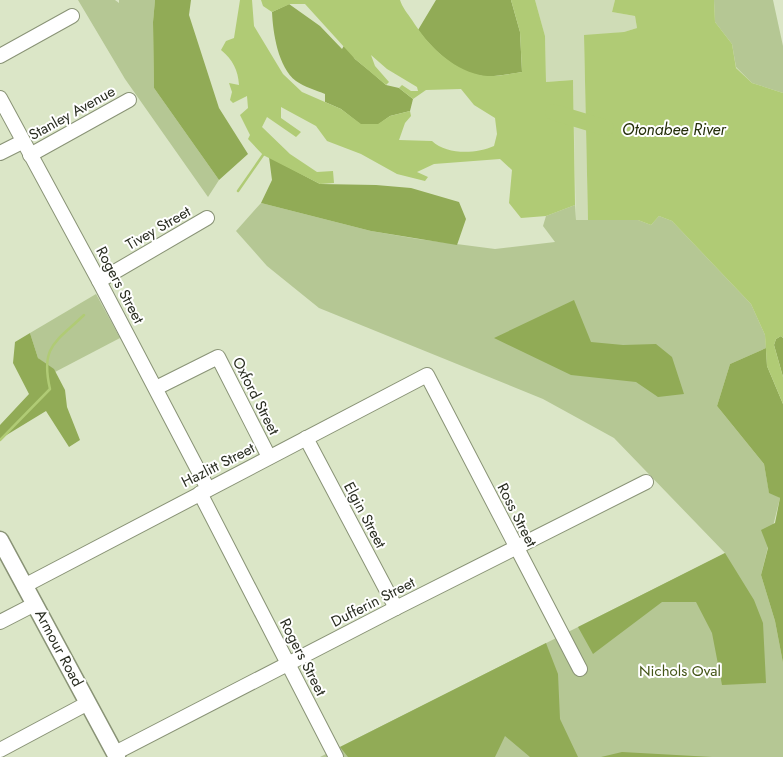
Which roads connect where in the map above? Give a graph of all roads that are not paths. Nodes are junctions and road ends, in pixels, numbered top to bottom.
1 (72, 16) dead end
2 (0, 56) edge
3 (0, 98) edge
4 (129, 100) dead end
5 (22, 142) junction
6 (0, 153) edge
7 (30, 155) junction
8 (207, 218) dead end
9 (99, 281) junction
10 (427, 375) joint
11 (156, 388) junction
12 (306, 438) junction
13 (269, 457) junction
14 (646, 482) dead end
15 (204, 491) junction
16 (0, 540) edge
17 (516, 548) junction
18 (24, 586) junction
19 (35, 604) junction
20 (396, 608) junction
21 (0, 622) edge
22 (289, 663) junction
23 (580, 669) dead end
24 (88, 703) junction
25 (0, 750) edge
26 (116, 755) edge
27 (336, 757) edge

1 - 2 street
3 - 5 street, Rogers Street
4 - 7 street, Stanley Avenue
5 - 6 street
5 - 7 street, Rogers Street
7 - 9 street, Rogers Street
8 - 9 street, Tivey Street
9 - 11 street, Rogers Street
10 - 12 street, Hazlitt Street
10 - 17 street, Ross Street
11 - 13 street, Oxford Street
11 - 15 street, Rogers Street
12 - 13 street, Hazlitt Street
12 - 20 street, Elgin Street
13 - 15 street, Hazlitt Street
14 - 17 street, Dufferin Street
15 - 18 street, Hazlitt Street
15 - 22 street, Rogers Street
16 - 18 main road, Armour Road
17 - 20 street, Dufferin Street
17 - 23 street, Ross Street
18 - 19 main road, Armour Road
19 - 21 street
19 - 24 main road, Armour Road
20 - 22 street, Dufferin Street
22 - 26 street, Dufferin Street
22 - 27 street, Rogers Street
24 - 25 street
24 - 26 main road, Armour Road

